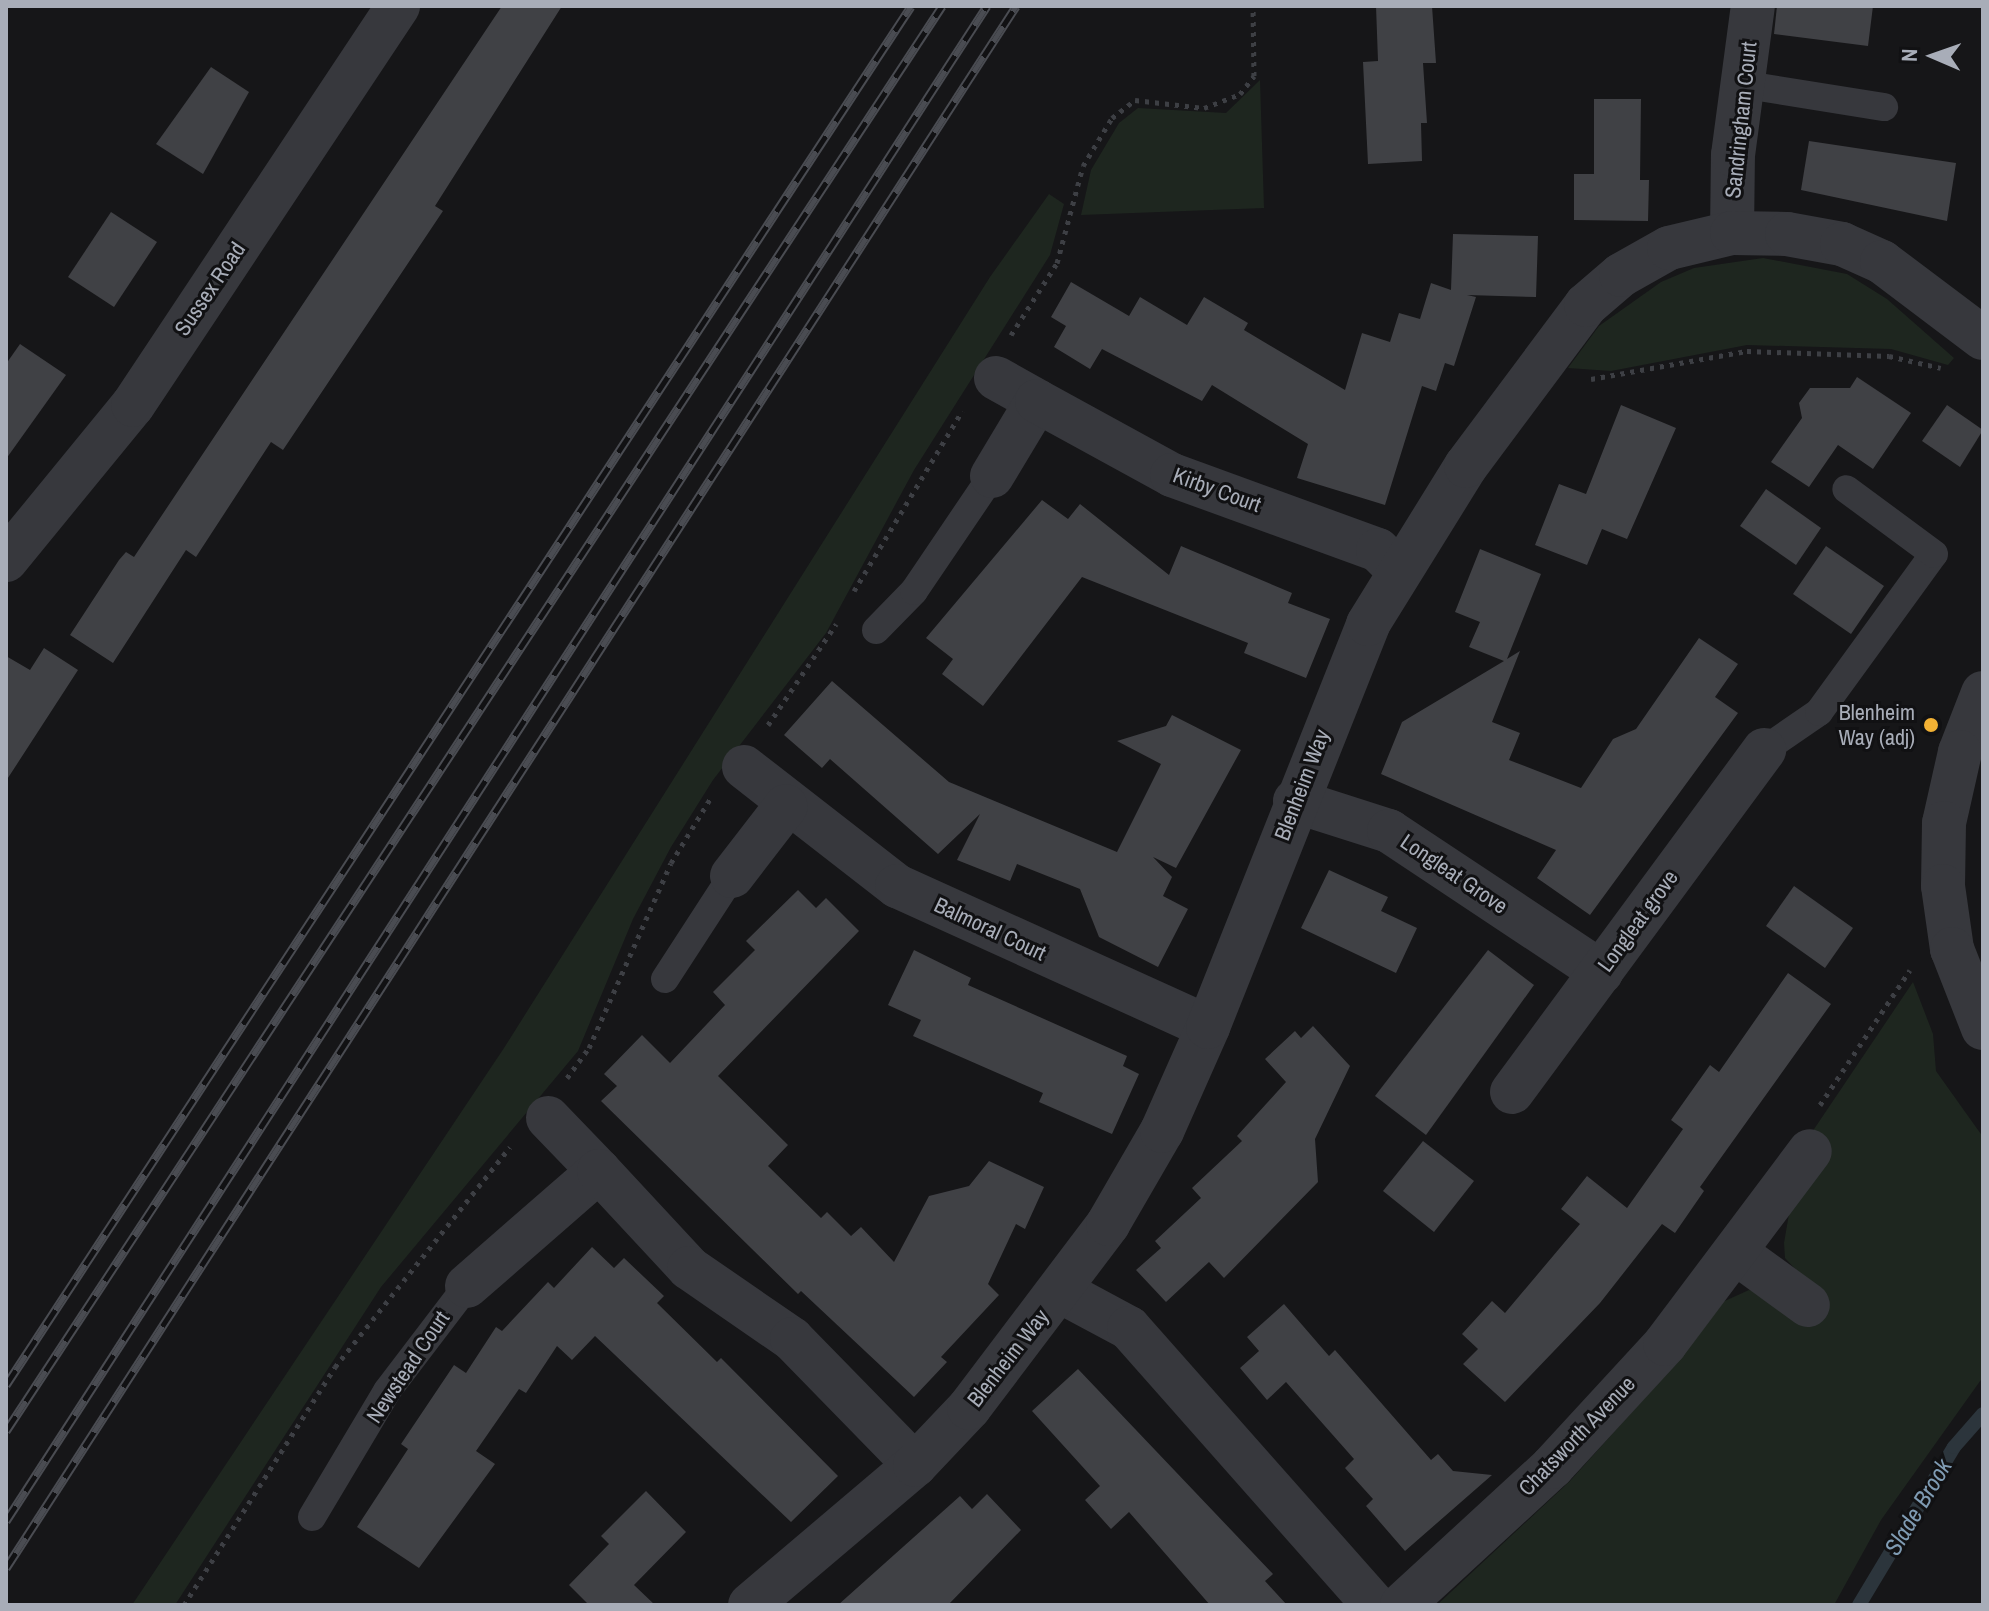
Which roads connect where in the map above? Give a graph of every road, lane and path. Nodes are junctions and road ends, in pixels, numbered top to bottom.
1 (398, 6) edge
2 (1753, 6) edge
3 (1740, 84) junction
4 (1884, 107) dead end
5 (1732, 233) junction
6 (1983, 338) edge
7 (1946, 369) dead end
8 (996, 378) dead end
9 (1586, 379) dead end
10 (1037, 401) junction
11 (992, 476) joint
12 (1846, 489) dead end
13 (6, 560) edge
14 (1399, 571) junction
15 (876, 630) dead end
16 (1983, 693) edge
17 (1764, 750) joint
18 (744, 767) dead end
19 (1295, 801) junction
20 (786, 806) junction
21 (732, 876) joint
22 (1952, 949) junction
23 (1601, 972) junction
24 (665, 979) dead end
25 (1208, 1027) junction
26 (1983, 1028) edge
27 (1512, 1092) dead end
28 (548, 1118) dead end
29 (1805, 1157) joint
30 (599, 1171) junction
31 (1735, 1252) junction
32 (467, 1286) joint
33 (1060, 1291) junction
34 (1808, 1305) dead end
35 (915, 1465) junction
36 (312, 1517) dead end
37 (750, 1605) edge
38 (1374, 1605) edge
39 (1402, 1605) edge

1 - 13 street, Sussex Road
2 - 3 street, Sandringham Court
3 - 4 lane
3 - 5 street, Sandringham Court
5 - 6 street, Blenheim Way
5 - 14 street, Blenheim Way
7 - 9 path
8 - 10 street, Kirby Court
10 - 11 street
10 - 14 street, Kirby Court
11 - 15 lane
12 - 17 lane
14 - 19 street, Blenheim Way
16 - 22 street
17 - 23 street, Longleat grove
18 - 20 street, Balmoral Court
19 - 23 street, Longleat Grove
19 - 25 street, Blenheim Way
20 - 21 street
20 - 25 street, Balmoral Court
21 - 24 lane
22 - 26 street
22 - 29 path
23 - 27 street, Longleat grove
25 - 33 street, Blenheim Way
28 - 30 street
29 - 31 street, Chatsworth Avenue
30 - 32 street, Newstead Court
30 - 35 street
31 - 34 street
31 - 39 street, Chatsworth Avenue
32 - 36 lane, Newstead Court
33 - 35 street, Blenheim Way
33 - 38 street
35 - 37 street, Blenheim Way

